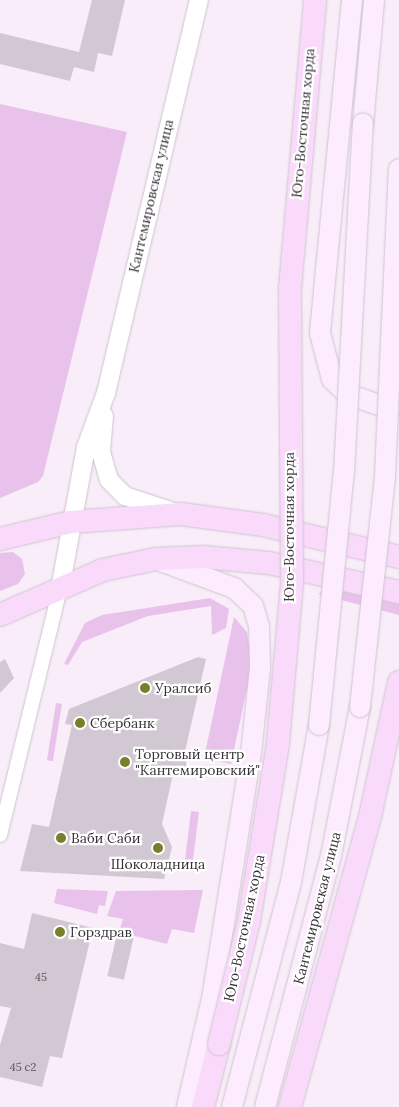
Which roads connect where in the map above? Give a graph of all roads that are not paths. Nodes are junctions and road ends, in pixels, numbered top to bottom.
1 (199, 0) edge
2 (315, 0) edge
3 (352, 0) edge
4 (374, 0) edge
5 (399, 170) edge
6 (106, 393) junction
7 (399, 404) edge
8 (181, 514) junction
9 (71, 522) junction
10 (0, 539) edge
11 (399, 557) edge
12 (156, 559) junction
13 (60, 589) junction
14 (399, 592) edge
15 (0, 615) edge
16 (399, 682) edge
17 (0, 835) edge
18 (187, 1107) edge
19 (203, 1107) edge
20 (232, 1107) edge
21 (265, 1107) edge
22 (290, 1107) edge

1 - 6 street, Кантемировская улица
2 - 19 main road, Юго-Восточная хорда, bridge
3 - 7 main road
4 - 20 main road, bridge
5 - 21 main road, Кантемировская улица, bridge
6 - 8 street, Кантемировская улица
6 - 9 street, Кантемировская улица
8 - 9 main road
8 - 11 main road
9 - 10 main road
9 - 13 street, Кантемировская улица
12 - 13 main road
12 - 14 main road
12 - 18 main road
13 - 15 main road
13 - 17 street
16 - 22 main road

